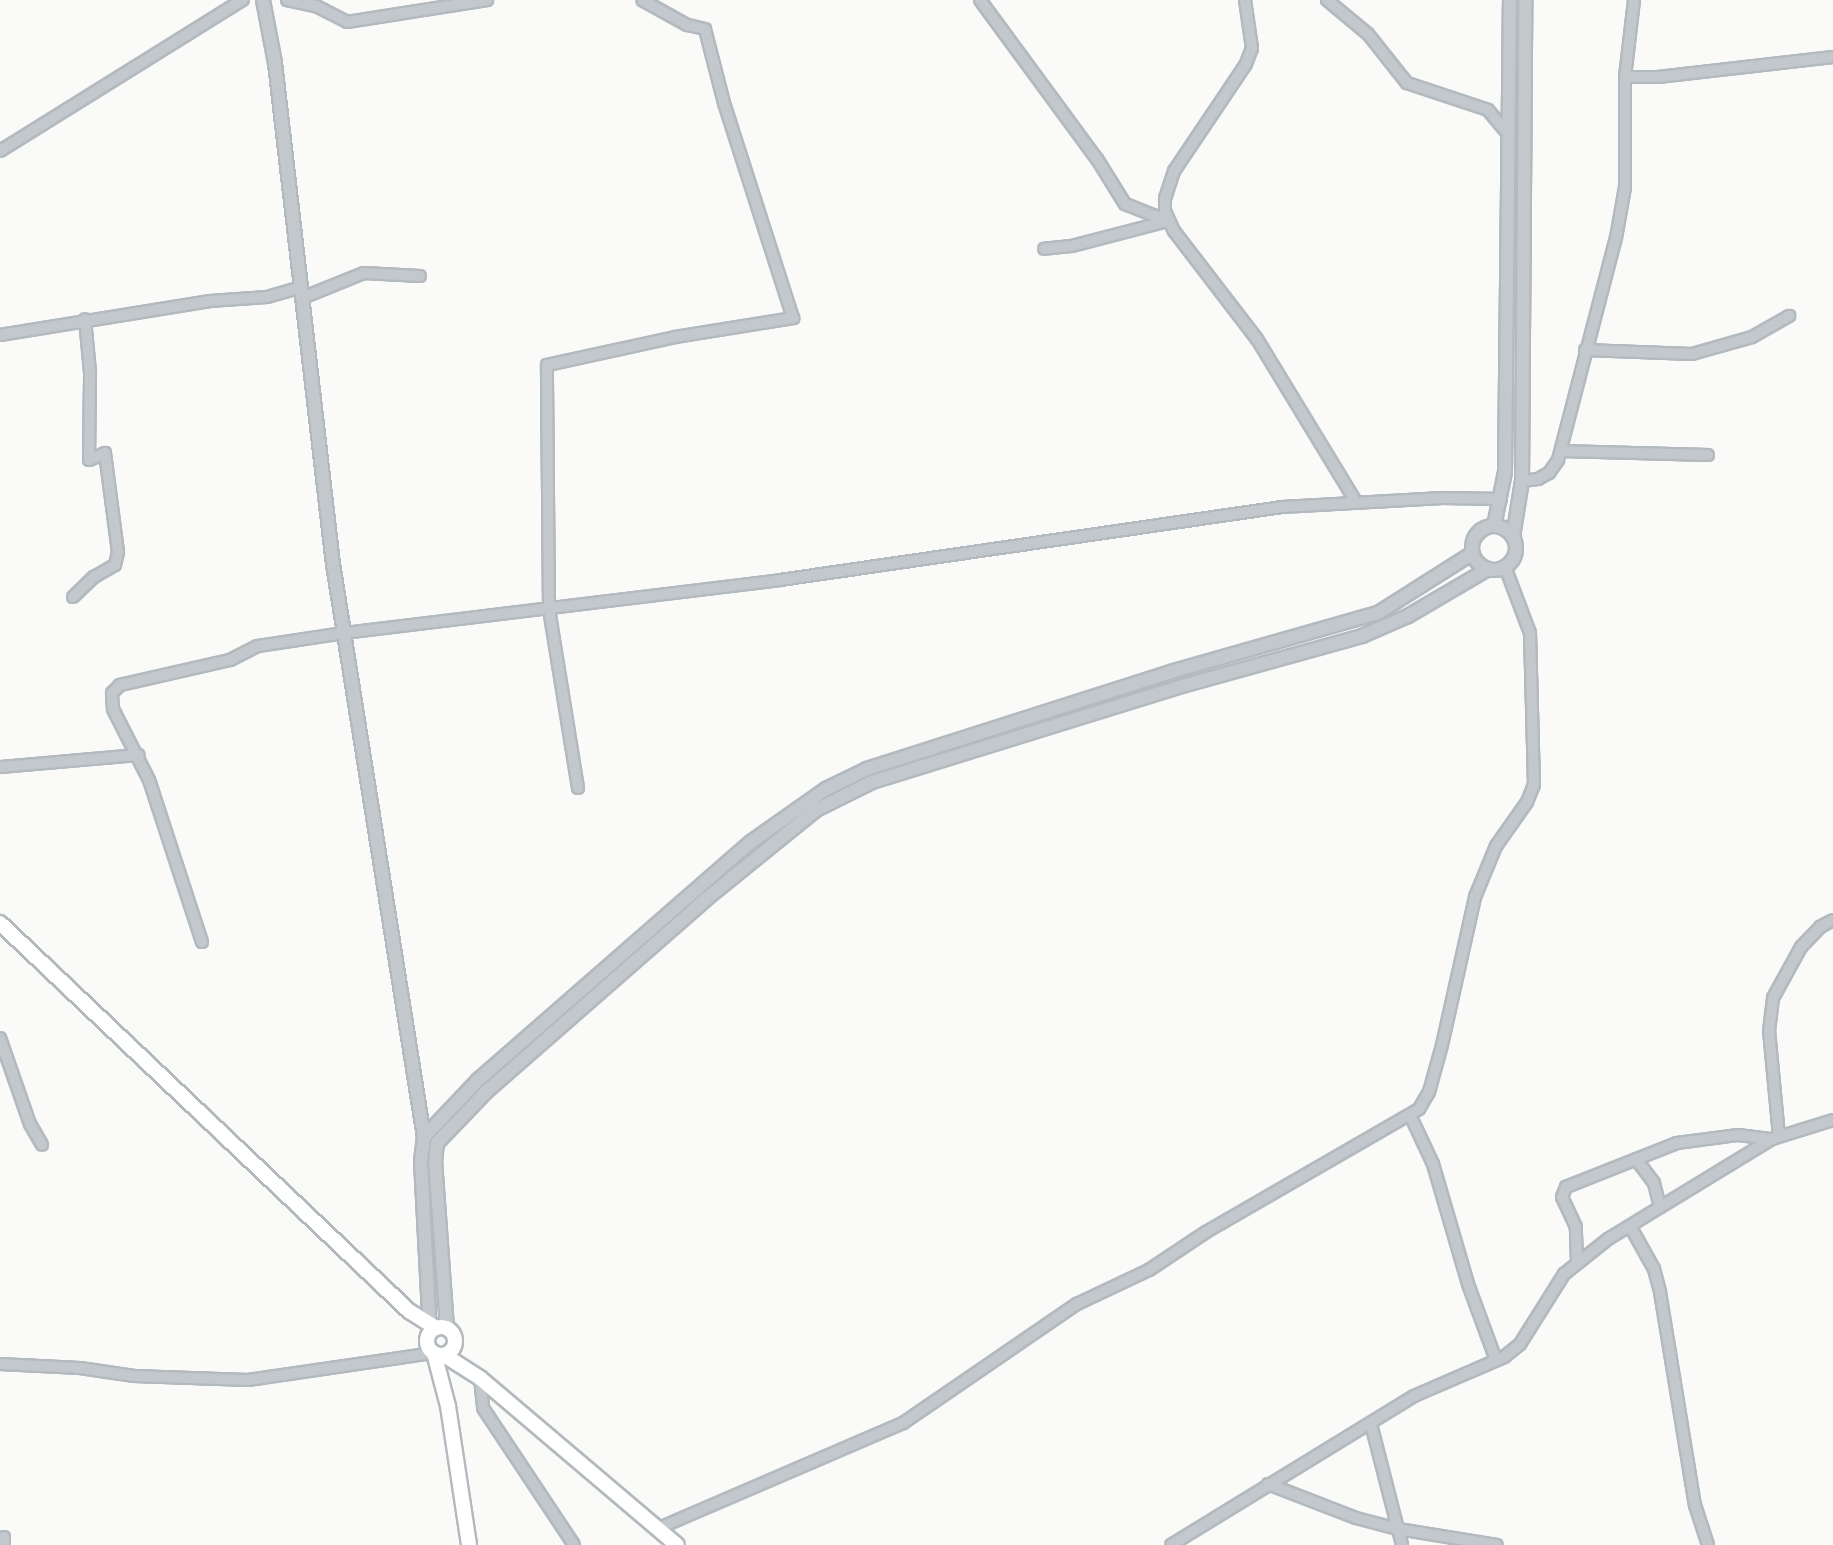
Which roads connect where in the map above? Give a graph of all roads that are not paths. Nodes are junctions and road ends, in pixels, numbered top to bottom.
1 (243, 0) edge
2 (263, 0) edge
3 (287, 0) edge
4 (487, 0) edge
5 (642, 0) edge
6 (980, 0) edge
7 (1245, 0) edge
8 (1327, 0) edge
9 (1510, 0) edge
10 (1525, 0) edge
11 (1634, 0) edge
12 (1833, 57) edge
13 (1625, 77) junction
14 (1511, 136) junction
15 (0, 151) edge
16 (1168, 221) junction
17 (1044, 249) dead end
18 (420, 276) dead end
19 (302, 293) junction
20 (1789, 316) dead end
21 (85, 319) junction
22 (0, 335) edge
23 (1585, 350) junction
24 (1561, 451) junction
25 (1708, 455) dead end
26 (1522, 481) junction
27 (1501, 499) junction
28 (1356, 502) junction
29 (1494, 526) junction
30 (1513, 537) junction
31 (1473, 553) junction
32 (1505, 567) junction
33 (1488, 569) junction
34 (73, 597) dead end
35 (549, 608) junction
36 (344, 633) junction
37 (138, 755) junction
38 (0, 767) edge
39 (578, 788) dead end
40 (1833, 920) edge
41 (0, 923) edge
42 (202, 942) dead end
43 (0, 1038) edge
44 (1411, 1117) junction
45 (1833, 1120) edge
46 (424, 1137) junction
47 (1776, 1138) junction
48 (42, 1145) dead end
49 (1636, 1159) junction
50 (1660, 1207) junction
51 (1630, 1226) junction
52 (1577, 1262) junction
53 (441, 1341) junction
54 (1496, 1360) junction
55 (0, 1364) edge
56 (480, 1378) junction
57 (448, 1406) junction
58 (1371, 1424) junction
59 (1268, 1484) junction
60 (659, 1528) junction
61 (1398, 1529) junction
62 (469, 1545) edge
63 (574, 1545) edge
64 (677, 1545) edge
65 (1171, 1545) edge
66 (1402, 1545) edge
67 (1497, 1545) edge
68 (1708, 1545) edge

1 - 15 street
2 - 19 street
3 - 4 street
5 - 35 street
6 - 16 street
7 - 16 street
8 - 14 street
9 - 14 street
10 - 26 street
11 - 13 street
12 - 13 street
13 - 23 street
14 - 27 street
16 - 17 street
16 - 28 street
18 - 19 street
19 - 21 street
19 - 36 street
20 - 23 street
21 - 22 street
21 - 34 street
23 - 24 street
24 - 25 street
24 - 26 street
26 - 30 street
27 - 28 street
27 - 29 street
28 - 35 street
29 - 30 street
29 - 31 street
30 - 32 street
31 - 33 street
31 - 46 street
32 - 33 street
32 - 44 street
33 - 53 street
35 - 36 street
35 - 39 street
36 - 37 street
36 - 46 street
37 - 38 street
37 - 42 street
40 - 47 street
41 - 53 main road
43 - 48 street
44 - 54 street
44 - 60 street
45 - 47 street
46 - 53 street
47 - 49 street
47 - 50 street
49 - 50 street
49 - 52 street
50 - 51 street
51 - 52 street
51 - 68 street
52 - 54 street
53 - 55 street
53 - 56 main road
53 - 56 main road
53 - 57 main road
53 - 57 main road
54 - 58 street
56 - 60 main road
56 - 63 street
57 - 62 main road
58 - 59 street
58 - 61 street
59 - 61 street
59 - 65 street
60 - 64 main road
61 - 66 street
61 - 67 street

